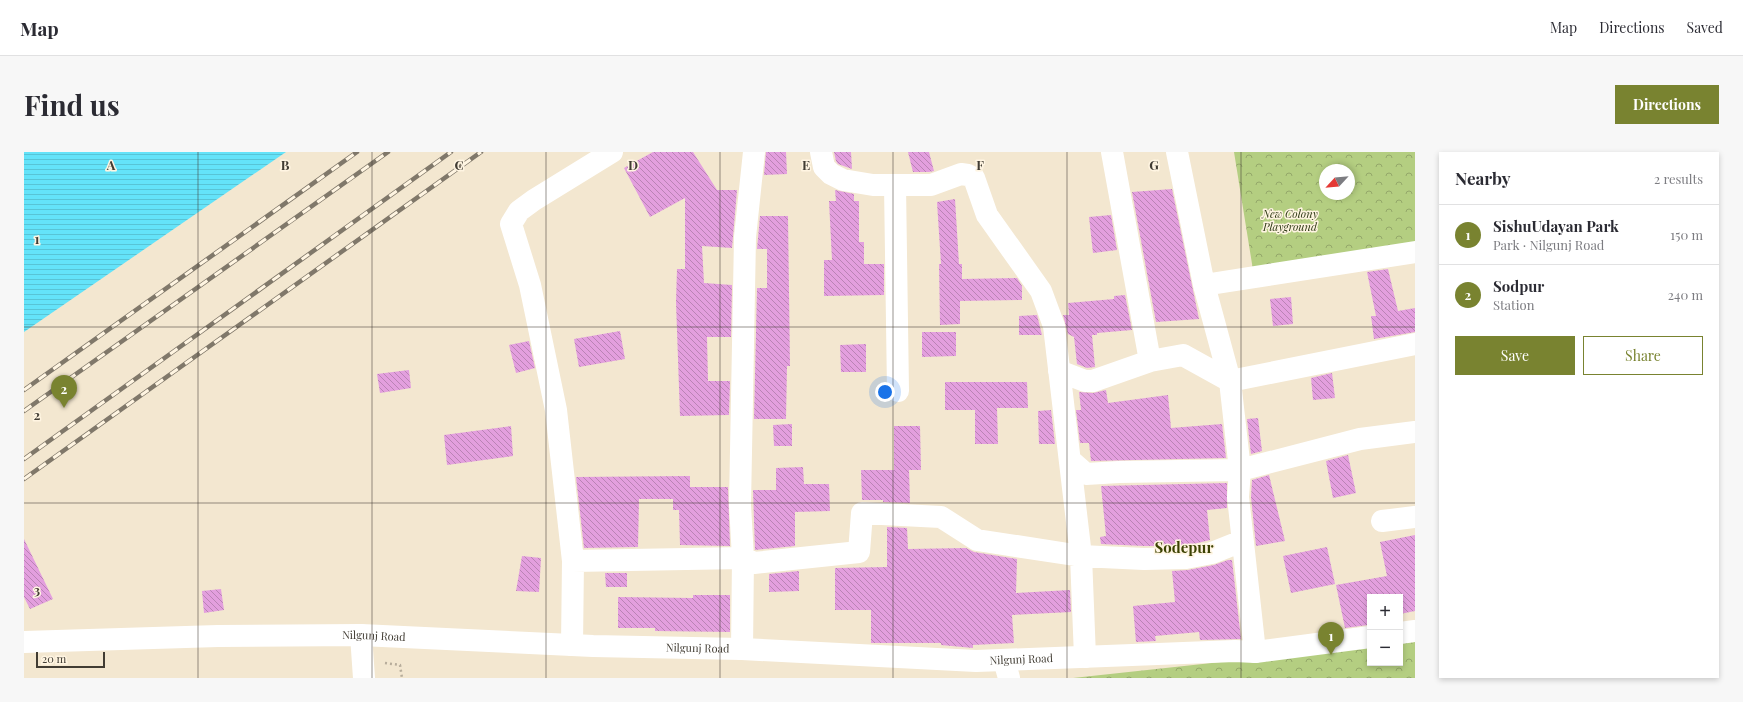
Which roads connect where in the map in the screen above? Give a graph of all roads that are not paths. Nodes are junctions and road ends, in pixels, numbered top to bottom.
1 (612, 152) edge
2 (754, 152) edge
3 (821, 152) edge
4 (1112, 152) edge
5 (1177, 152) edge
6 (895, 185) junction
7 (1415, 252) edge
8 (1204, 285) junction
9 (1415, 344) edge
10 (1150, 361) junction
11 (1059, 371) junction
12 (1230, 381) junction
13 (898, 391) dead end
14 (1415, 432) edge
15 (1070, 460) junction
16 (1240, 470) junction
17 (1415, 517) edge
18 (1382, 521) dead end
19 (1243, 542) junction
20 (1081, 556) junction
21 (743, 558) junction
22 (574, 561) junction
23 (1415, 631) edge
24 (1403, 633) edge
25 (361, 635) junction
26 (1367, 637) edge
27 (24, 642) edge
28 (572, 645) junction
29 (742, 649) junction
30 (1255, 652) junction
31 (1085, 657) junction
32 (1007, 669) edge
33 (364, 678) edge

1 - 22 street
2 - 21 street
3 - 6 street
4 - 10 street
5 - 8 street
6 - 11 street
6 - 13 street
7 - 8 street
8 - 12 street
9 - 12 street
10 - 11 street
10 - 12 street
11 - 15 street
12 - 16 street
14 - 16 street
15 - 16 street
15 - 20 street
16 - 19 street
17 - 18 street
19 - 20 street
19 - 30 street
20 - 21 street
20 - 31 street
21 - 22 street
21 - 29 street
22 - 28 street
23 - 24 street
25 - 27 street, Nilgunj Road
25 - 28 street, Nilgunj Road
25 - 33 street
26 - 30 street, Nilgunj Road
28 - 29 street, Nilgunj Road
29 - 32 street, Nilgunj Road
30 - 31 street, Nilgunj Road
31 - 32 street, Nilgunj Road

